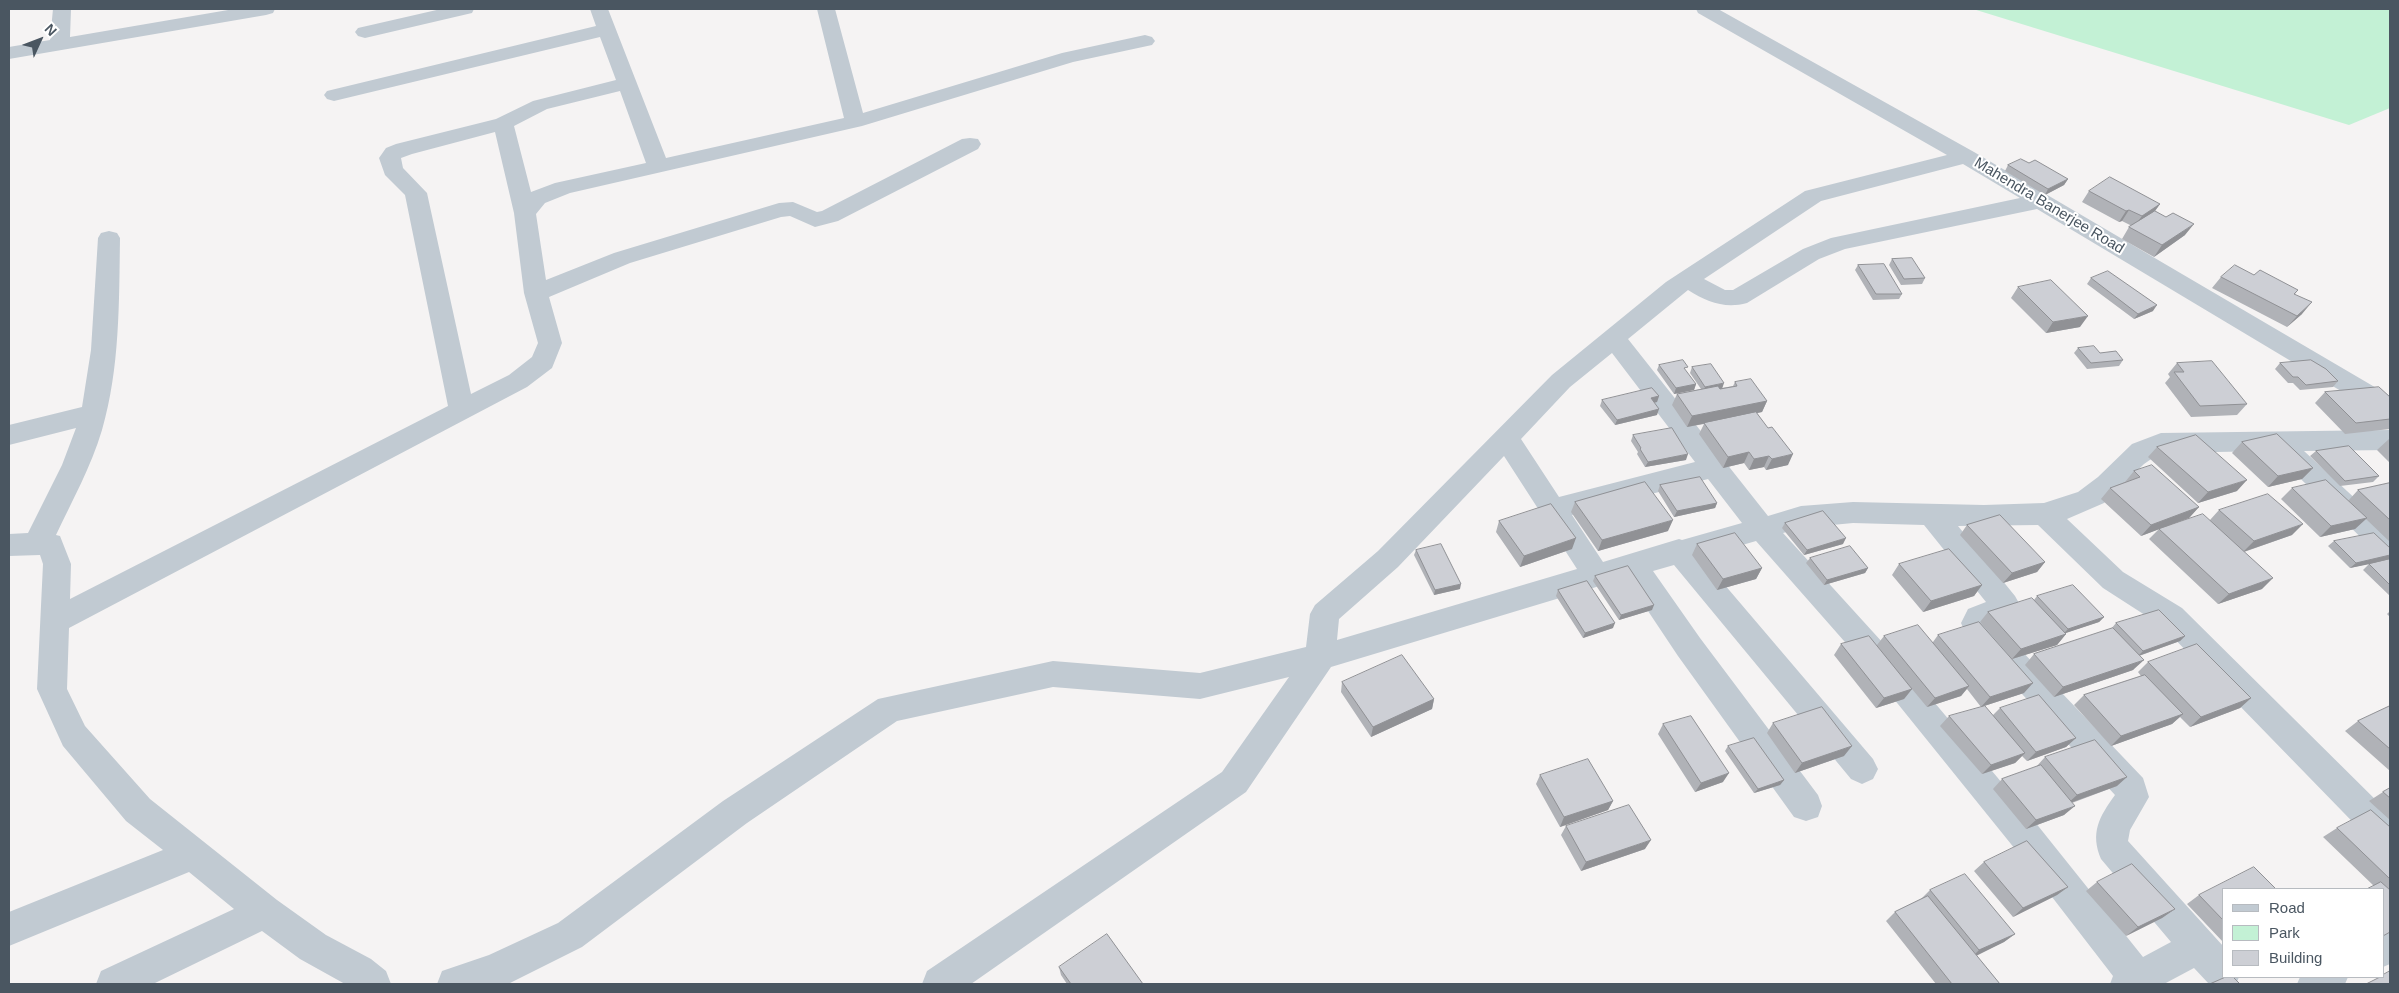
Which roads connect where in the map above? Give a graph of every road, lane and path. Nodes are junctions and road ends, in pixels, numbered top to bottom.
1 (62, 9) edge
2 (266, 9) edge
3 (465, 9) edge
4 (599, 9) edge
5 (826, 9) edge
6 (1705, 9) edge
7 (607, 29) junction
8 (365, 32) dead end
9 (1145, 41) dead end
10 (60, 43) junction
11 (9, 52) edge
12 (627, 83) junction
13 (334, 95) dead end
14 (855, 122) junction
15 (503, 123) junction
16 (970, 144) dead end
17 (1966, 156) junction
18 (659, 167) junction
19 (2040, 201) junction
20 (525, 212) junction
21 (109, 238) dead end
22 (1687, 279) junction
23 (536, 293) junction
24 (1613, 337) junction
25 (2390, 389) edge
26 (2362, 392) junction
27 (2390, 408) edge
28 (462, 411) junction
29 (93, 414) junction
30 (9, 436) edge
31 (1507, 439) junction
32 (2390, 440) edge
33 (2278, 442) junction
34 (1715, 467) junction
35 (1553, 509) junction
36 (2044, 514) junction
37 (1933, 516) junction
38 (1761, 527) junction
39 (23, 544) edge
40 (2390, 548) edge
41 (1679, 550) junction
42 (1632, 564) junction
43 (1596, 575) junction
44 (55, 621) junction
45 (1320, 658) junction
46 (1862, 769) dead end
47 (1806, 806) dead end
48 (2390, 837) edge
49 (194, 854) junction
50 (265, 912) junction
51 (9, 929) edge
52 (2198, 947) junction
53 (2222, 972) edge
54 (2328, 978) edge
55 (359, 980) edge
56 (2133, 982) edge
57 (114, 984) edge
58 (455, 984) edge
59 (940, 984) edge
60 (2315, 984) edge

1 - 10 street
2 - 10 street
3 - 8 street
4 - 7 street
5 - 14 street
6 - 17 street, Mahendra Banerjee Road
7 - 12 street
7 - 13 street
9 - 14 street
10 - 11 street
12 - 15 street
12 - 18 street
14 - 18 street
15 - 20 street
15 - 28 street
16 - 23 street
17 - 19 street, Mahendra Banerjee Road
17 - 22 street
18 - 20 street
19 - 22 street
19 - 26 street, Mahendra Banerjee Road
20 - 23 street
21 - 29 street
22 - 24 street
23 - 28 street
24 - 31 street
24 - 34 street
25 - 26 street
26 - 27 street, Mahendra Banerjee Road
28 - 44 street
29 - 30 street
29 - 39 street
31 - 35 street
31 - 45 street
32 - 33 street
33 - 36 street
33 - 40 street
34 - 35 street
34 - 38 street
35 - 43 street
36 - 37 street
36 - 48 street
37 - 38 street
37 - 52 street
38 - 41 street
38 - 56 street
39 - 44 street
41 - 42 street
41 - 46 street
42 - 43 street
42 - 47 street
43 - 45 street
44 - 49 street
45 - 58 street
45 - 59 street
49 - 50 street
49 - 51 street
50 - 55 street
50 - 57 street
52 - 53 street
52 - 56 street
54 - 60 street

